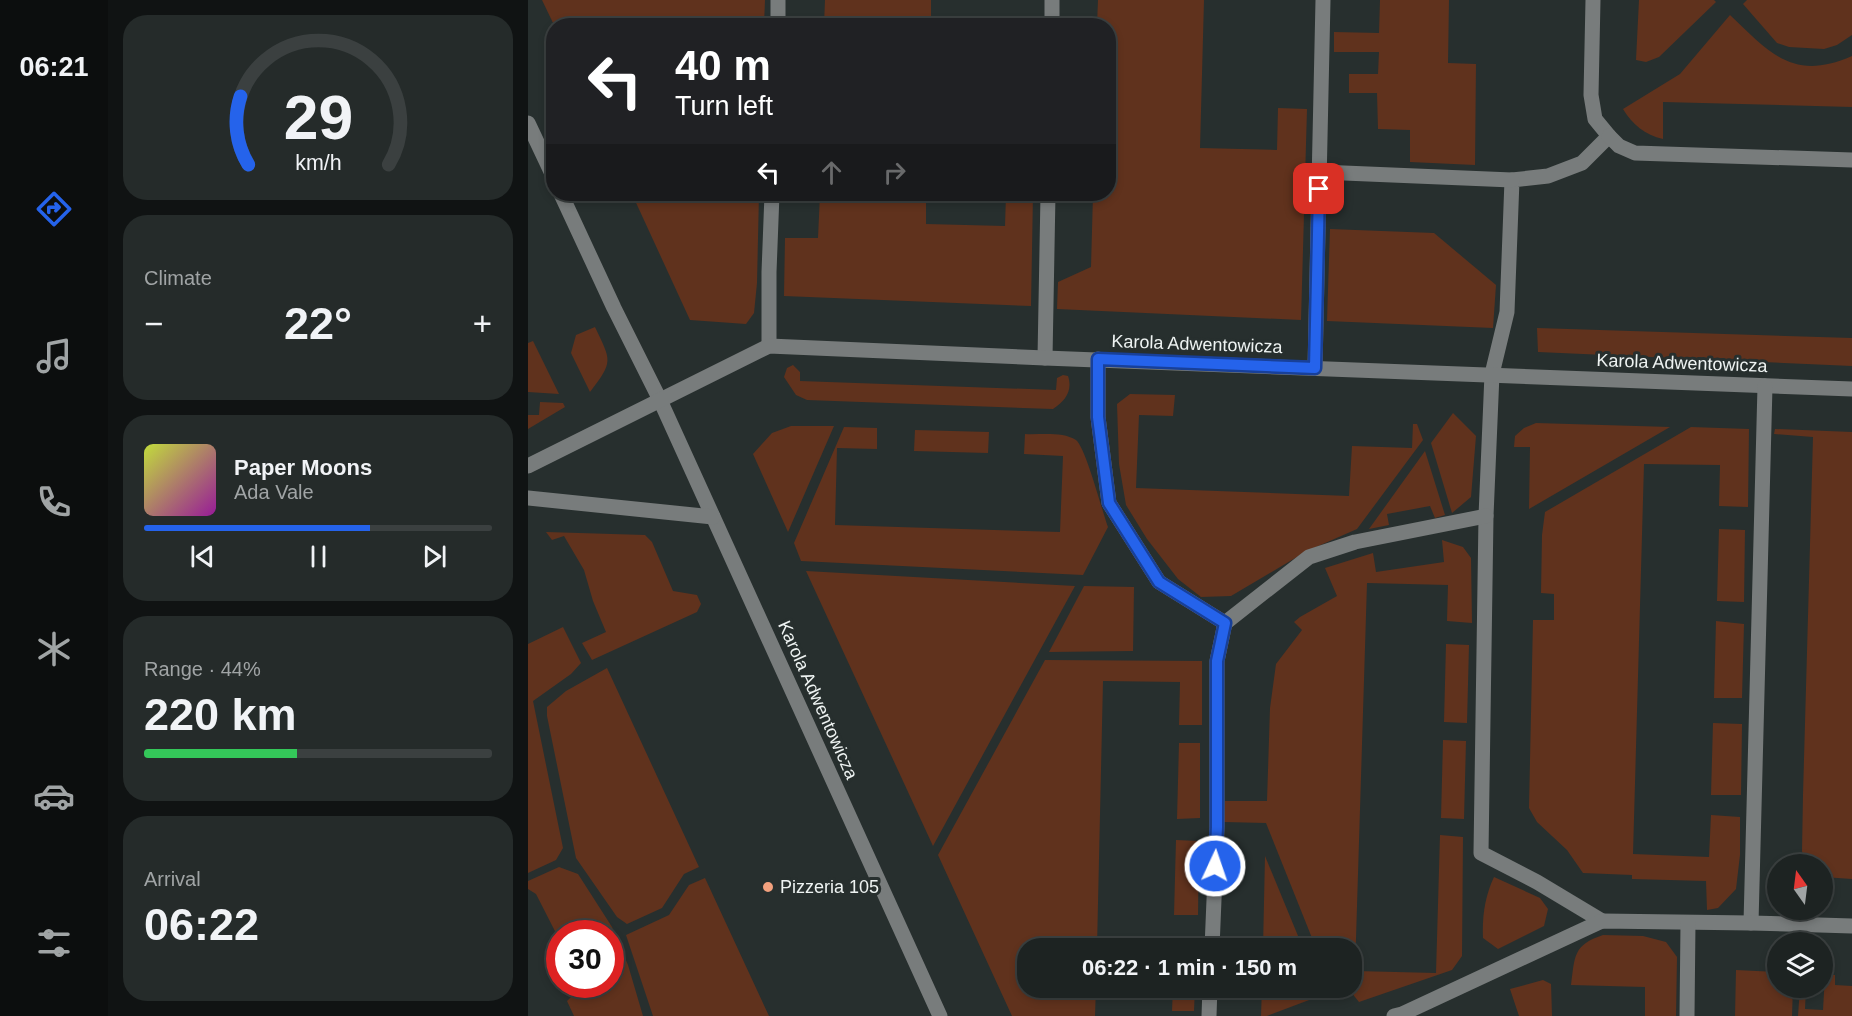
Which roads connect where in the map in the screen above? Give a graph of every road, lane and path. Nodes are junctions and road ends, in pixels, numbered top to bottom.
1 (778, 0) edge
2 (1052, 0) edge
3 (1323, 0) edge
4 (1593, 0) edge
5 (778, 18) edge
6 (1052, 18) edge
7 (528, 123) edge
8 (1609, 136) junction
9 (1852, 160) edge
10 (546, 161) edge
11 (1320, 172) junction
12 (1512, 180) junction
13 (564, 201) edge
14 (772, 201) edge
15 (1048, 201) edge
16 (769, 346) junction
17 (1045, 358) junction
18 (1098, 359) junction
19 (1315, 368) junction
20 (1492, 374) junction
21 (1765, 386) junction
22 (1852, 388) edge
23 (660, 400) junction
24 (528, 466) edge
25 (528, 498) edge
26 (1486, 516) junction
27 (713, 517) junction
28 (1225, 623) junction
29 (1602, 921) junction
30 (1688, 923) junction
31 (1751, 923) junction
32 (1852, 926) edge
33 (1212, 938) edge
34 (1210, 998) edge
35 (1399, 1015) edge
36 (940, 1016) edge
37 (1209, 1016) edge
38 (1687, 1016) edge

1 - 5 street
2 - 6 street
3 - 11 street
4 - 8 street
7 - 10 street
8 - 9 street
8 - 12 street
11 - 12 street
11 - 19 street
12 - 20 street
13 - 23 street, Karola Adwentowicza
14 - 16 street
15 - 17 street
16 - 17 street, Karola Adwentowicza
16 - 23 street, Karola Adwentowicza
17 - 18 street, Karola Adwentowicza
18 - 19 street, Karola Adwentowicza
18 - 28 street
19 - 20 street, Karola Adwentowicza
20 - 21 street, Karola Adwentowicza
20 - 26 street
21 - 22 street, Karola Adwentowicza
21 - 31 street
23 - 24 street
23 - 27 street, Karola Adwentowicza
25 - 27 street
26 - 28 street
26 - 29 street
27 - 36 street, Karola Adwentowicza
28 - 33 street
29 - 30 street
29 - 35 street
30 - 31 street
30 - 38 street
31 - 32 street
34 - 37 street

